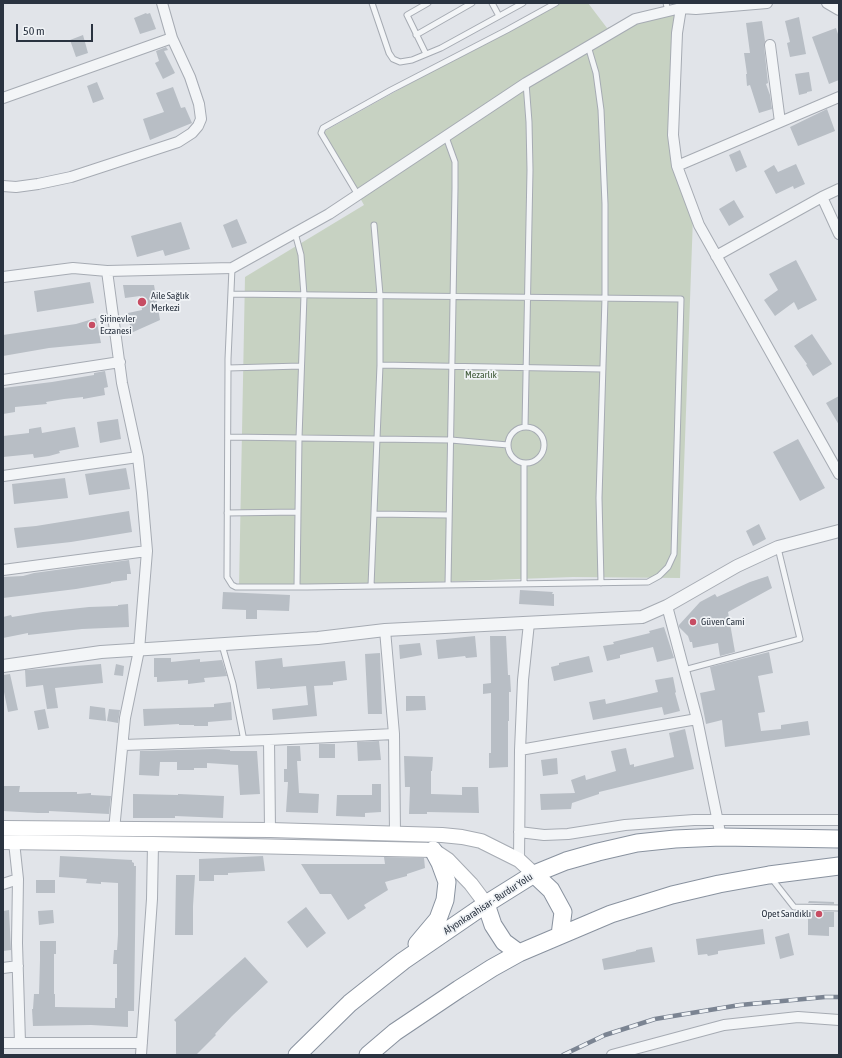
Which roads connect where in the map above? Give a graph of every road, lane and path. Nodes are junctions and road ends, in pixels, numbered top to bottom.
1 (162, 3) edge
2 (372, 3) edge
3 (428, 3) edge
4 (472, 3) edge
5 (492, 3) edge
6 (523, 3) edge
7 (556, 3) edge
8 (767, 3) edge
9 (827, 3) edge
10 (696, 6) edge
11 (667, 7) edge
12 (680, 8) junction
13 (839, 10) edge
14 (499, 16) junction
15 (416, 34) junction
16 (172, 38) junction
17 (770, 45) dead end
18 (588, 46) junction
19 (426, 54) junction
20 (526, 84) junction
21 (839, 97) edge
22 (3, 98) edge
23 (780, 122) junction
24 (446, 137) junction
25 (677, 166) junction
26 (3, 186) edge
27 (839, 189) edge
28 (358, 194) junction
29 (822, 197) junction
30 (374, 225) dead end
31 (295, 233) junction
32 (839, 234) edge
33 (716, 256) junction
34 (232, 268) junction
35 (107, 271) junction
36 (3, 278) edge
37 (231, 294) junction
38 (304, 295) junction
39 (380, 295) junction
40 (453, 296) junction
41 (527, 297) junction
42 (605, 298) junction
43 (120, 362) junction
44 (380, 365) junction
45 (301, 366) junction
46 (452, 366) junction
47 (526, 367) junction
48 (228, 368) junction
49 (603, 369) junction
50 (3, 380) edge
51 (524, 427) junction
52 (228, 437) junction
53 (299, 438) junction
54 (377, 440) junction
55 (451, 440) junction
56 (508, 445) junction
57 (138, 457) junction
58 (524, 463) junction
59 (839, 474) edge
60 (3, 476) edge
61 (298, 512) junction
62 (227, 513) junction
63 (374, 514) junction
64 (449, 515) junction
65 (839, 531) edge
66 (778, 547) junction
67 (147, 551) junction
68 (3, 570) edge
69 (600, 583) junction
70 (524, 584) junction
71 (448, 585) junction
72 (371, 586) junction
73 (297, 587) junction
74 (668, 606) junction
75 (529, 623) junction
76 (385, 630) junction
77 (222, 644) junction
78 (139, 650) junction
79 (3, 666) edge
80 (684, 670) junction
81 (697, 719) junction
82 (394, 734) junction
83 (269, 740) junction
84 (244, 741) junction
85 (123, 745) junction
86 (520, 750) junction
87 (718, 820) junction
88 (839, 820) edge
89 (3, 828) edge
90 (114, 830) junction
91 (270, 830) junction
92 (519, 832) junction
93 (395, 834) junction
94 (721, 838) junction
95 (839, 839) edge
96 (9, 842) edge
97 (153, 844) junction
98 (433, 850) junction
99 (519, 860) junction
100 (839, 866) edge
101 (534, 874) junction
102 (769, 875) junction
103 (18, 879) junction
104 (3, 884) edge
105 (486, 904) junction
106 (839, 908) edge
107 (560, 935) junction
108 (519, 953) junction
109 (403, 961) junction
110 (18, 966) junction
111 (3, 968) edge
112 (839, 1020) edge
113 (3, 1043) edge
114 (20, 1043) junction
115 (142, 1043) junction
116 (141, 1055) edge
117 (297, 1055) edge
118 (368, 1055) edge
119 (612, 1055) edge

1 - 16 street
2 - 19 lane
3 - 15 lane
4 - 15 lane
5 - 14 lane
6 - 14 lane
7 - 28 lane
8 - 10 street
9 - 13 street
10 - 12 street
11 - 12 street
11 - 18 street
12 - 25 street
14 - 19 lane
15 - 19 lane
16 - 22 street
16 - 26 street
17 - 23 street
18 - 20 street
18 - 42 lane
20 - 24 street
20 - 41 lane
21 - 23 street
23 - 25 street
24 - 28 street
24 - 40 lane
25 - 33 street
27 - 29 street
28 - 31 street
29 - 32 street
29 - 33 street
30 - 39 lane
31 - 34 street
31 - 38 lane
33 - 59 street
34 - 35 street
34 - 37 lane
35 - 36 street
35 - 43 street
37 - 38 lane
37 - 48 lane
38 - 39 lane
38 - 45 lane
39 - 40 lane
39 - 44 lane
40 - 41 lane
40 - 46 lane
41 - 42 lane
41 - 47 lane
42 - 49 lane
42 - 69 lane
43 - 50 street
43 - 57 street
44 - 46 lane
44 - 54 lane
45 - 48 lane
45 - 53 lane
46 - 47 lane
46 - 55 lane
47 - 49 lane
47 - 51 lane
48 - 52 lane
49 - 69 lane
51 - 56 lane
51 - 58 lane
52 - 53 lane
52 - 62 lane
53 - 54 lane
53 - 61 lane
54 - 55 lane
54 - 63 lane
55 - 56 lane
55 - 64 lane
56 - 58 lane
57 - 60 street
57 - 67 street
58 - 70 lane
61 - 62 lane
61 - 73 lane
62 - 73 lane
63 - 64 lane
63 - 72 lane
64 - 71 lane
65 - 66 street
66 - 74 street
66 - 80 lane
67 - 68 street
67 - 78 street
69 - 70 lane
70 - 71 lane
71 - 72 lane
72 - 73 lane
74 - 75 street
74 - 80 street
75 - 76 street
75 - 86 street
76 - 77 street
76 - 82 street
77 - 78 street
77 - 84 lane
78 - 79 street
78 - 85 street
80 - 81 street
81 - 86 street
81 - 87 street
82 - 83 street
82 - 93 street
83 - 84 street
83 - 91 street
84 - 85 street
85 - 90 street
86 - 92 street
87 - 88 street
87 - 92 street
87 - 94 street
89 - 90 main road
90 - 91 main road
91 - 93 main road
92 - 99 street
93 - 99 main road
94 - 95 highway, Afyonkarahisar - Burdur Yolu
94 - 101 highway, Afyonkarahisar - Burdur Yolu
96 - 97 main road
96 - 103 street
97 - 98 main road
97 - 115 street
98 - 105 main road
98 - 109 highway
99 - 101 main road
100 - 102 highway
101 - 105 highway, Afyonkarahisar - Burdur Yolu
101 - 107 highway
102 - 106 lane
102 - 107 highway
103 - 104 street
103 - 110 street
105 - 108 highway
105 - 109 highway, Afyonkarahisar - Burdur Yolu
107 - 108 highway
108 - 118 highway
109 - 117 highway, Afyonkarahisar - Burdur Yolu
110 - 111 street
110 - 114 street
112 - 119 street
113 - 114 street
114 - 115 street
115 - 116 street

